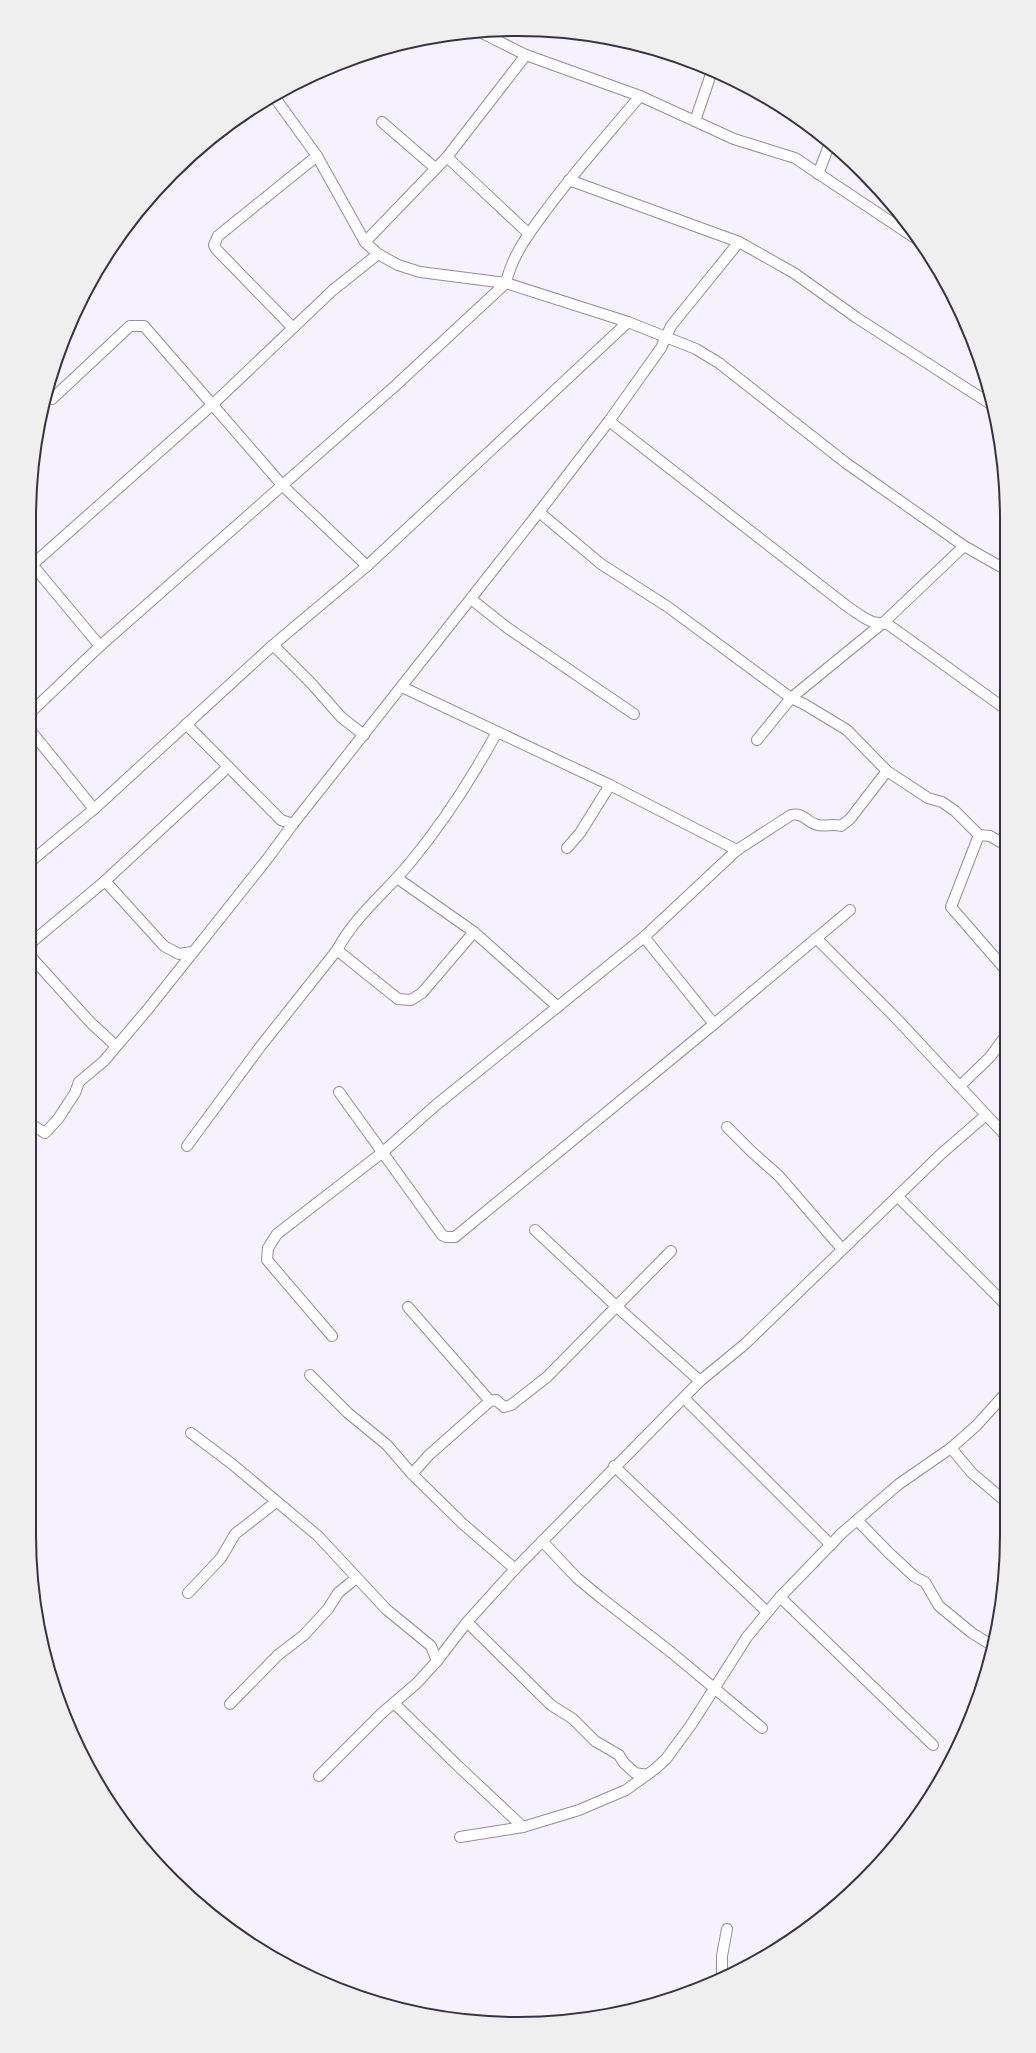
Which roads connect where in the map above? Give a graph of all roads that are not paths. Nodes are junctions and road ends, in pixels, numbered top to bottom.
1 (490, 37) edge
2 (526, 55) junction
3 (710, 77) edge
4 (640, 96) junction
5 (277, 101) edge
6 (695, 121) junction
7 (382, 122) dead end
8 (828, 149) edge
9 (317, 156) junction
10 (447, 157) junction
11 (435, 168) junction
12 (818, 174) junction
13 (569, 180) junction
14 (905, 231) edge
15 (529, 234) junction
16 (365, 242) junction
17 (739, 242) junction
18 (378, 254) junction
19 (506, 283) junction
20 (628, 322) junction
21 (292, 327) junction
22 (666, 336) junction
23 (52, 399) dead end
24 (986, 401) edge
25 (212, 405) junction
26 (609, 421) junction
27 (283, 486) junction
28 (539, 512) junction
29 (964, 546) junction
30 (36, 559) edge
31 (367, 566) junction
32 (1000, 566) edge
33 (36, 569) edge
34 (471, 599) junction
35 (884, 622) junction
36 (273, 645) junction
37 (100, 646) junction
38 (402, 687) junction
39 (791, 698) junction
40 (1000, 705) edge
41 (36, 707) edge
42 (634, 714) dead end
43 (186, 724) junction
44 (497, 732) junction
45 (364, 735) junction
46 (36, 737) edge
47 (757, 740) dead end
48 (228, 767) junction
49 (887, 771) junction
50 (610, 785) junction
51 (94, 809) junction
52 (293, 824) junction
53 (979, 835) junction
54 (1000, 842) edge
55 (567, 848) dead end
56 (737, 850) junction
57 (36, 857) edge
58 (397, 878) junction
59 (106, 881) junction
60 (850, 910) dead end
61 (474, 932) junction
62 (644, 938) junction
63 (816, 938) junction
64 (36, 939) edge
65 (337, 950) junction
66 (192, 952) junction
67 (36, 962) edge
68 (1000, 962) edge
69 (558, 1007) junction
70 (714, 1024) junction
71 (1000, 1043) edge
72 (116, 1046) junction
73 (960, 1086) junction
74 (339, 1092) dead end
75 (986, 1115) junction
76 (36, 1127) edge
77 (727, 1127) dead end
78 (1000, 1130) edge
79 (187, 1146) dead end
80 (383, 1152) junction
81 (898, 1197) junction
82 (535, 1230) dead end
83 (842, 1250) junction
84 (671, 1251) dead end
85 (1000, 1299) edge
86 (616, 1306) junction
87 (408, 1307) dead end
88 (332, 1336) dead end
89 (310, 1375) dead end
90 (700, 1381) junction
91 (684, 1398) junction
92 (1000, 1400) edge
93 (490, 1401) junction
94 (192, 1433) dead end
95 (951, 1448) junction
96 (614, 1466) junction
97 (412, 1474) junction
98 (1000, 1497) edge
99 (276, 1502) junction
100 (857, 1520) junction
101 (542, 1541) junction
102 (831, 1545) junction
103 (515, 1569) junction
104 (356, 1579) junction
105 (188, 1593) dead end
106 (780, 1597) junction
107 (767, 1612) junction
108 (466, 1622) junction
109 (988, 1643) edge
110 (431, 1646) junction
111 (448, 1647) junction
112 (437, 1661) junction
113 (713, 1688) junction
114 (394, 1703) junction
115 (230, 1704) dead end
116 (762, 1728) dead end
117 (933, 1745) dead end
118 (647, 1775) junction
119 (319, 1776) dead end
120 (523, 1827) junction
121 (460, 1837) dead end
122 (727, 1929) dead end
123 (722, 1971) edge

1 - 2 street
2 - 4 street
2 - 10 street
3 - 6 street
4 - 6 street
4 - 13 street
5 - 9 street
6 - 12 street
7 - 11 street
8 - 12 street
9 - 16 street
9 - 21 street
10 - 11 street
10 - 15 street
11 - 16 street
12 - 14 street
13 - 15 street
13 - 17 street
15 - 19 street
16 - 18 street
17 - 22 street
17 - 24 street
18 - 19 street
18 - 21 street
19 - 20 street
19 - 27 street
20 - 22 street
20 - 31 street
21 - 25 street
22 - 26 street
22 - 29 street
23 - 25 street
25 - 27 street
25 - 30 street
26 - 28 street
26 - 35 street
27 - 31 street
27 - 37 street
28 - 34 street
28 - 39 street
29 - 32 street
29 - 35 street
31 - 36 street
33 - 37 street
34 - 38 street
34 - 42 street
35 - 39 street
35 - 40 street
36 - 43 street
36 - 45 street
37 - 41 street
38 - 44 street
38 - 45 street
39 - 47 street
39 - 49 street
43 - 48 street
43 - 51 street
44 - 50 street
44 - 58 street
45 - 52 street
46 - 51 street
48 - 52 street
48 - 59 street
49 - 53 street
49 - 56 street
50 - 55 street
50 - 56 street
51 - 57 street
52 - 66 street
53 - 54 street
53 - 68 street
56 - 62 street
58 - 61 street
58 - 65 street
59 - 64 street
59 - 66 street
60 - 63 street
61 - 65 street
61 - 69 street
62 - 69 street
62 - 70 street
63 - 70 street
63 - 73 street
65 - 79 street
66 - 72 street
67 - 72 street
69 - 80 street
70 - 80 street
71 - 73 street
72 - 76 street
73 - 75 street
74 - 80 street
75 - 78 street
75 - 81 street
77 - 83 street
80 - 88 street
81 - 83 street
81 - 85 street
82 - 86 street
83 - 90 street
84 - 86 street
86 - 90 street
86 - 93 street
87 - 93 street
89 - 97 street
90 - 91 street
91 - 96 street
91 - 102 street
92 - 95 street
93 - 97 street
94 - 99 street
95 - 98 street
95 - 100 street
96 - 101 street
96 - 107 street
97 - 103 street
99 - 104 street
99 - 105 street
100 - 102 street
100 - 109 street
101 - 103 street
101 - 113 street
102 - 106 street
103 - 108 street
104 - 110 street
104 - 115 street
106 - 107 street
106 - 117 street
107 - 113 street
108 - 111 street
108 - 118 street
110 - 111 street
110 - 112 street
111 - 112 street
112 - 114 street
113 - 116 street
113 - 118 street
114 - 119 street
114 - 120 street
118 - 120 street
120 - 121 street
122 - 123 street

